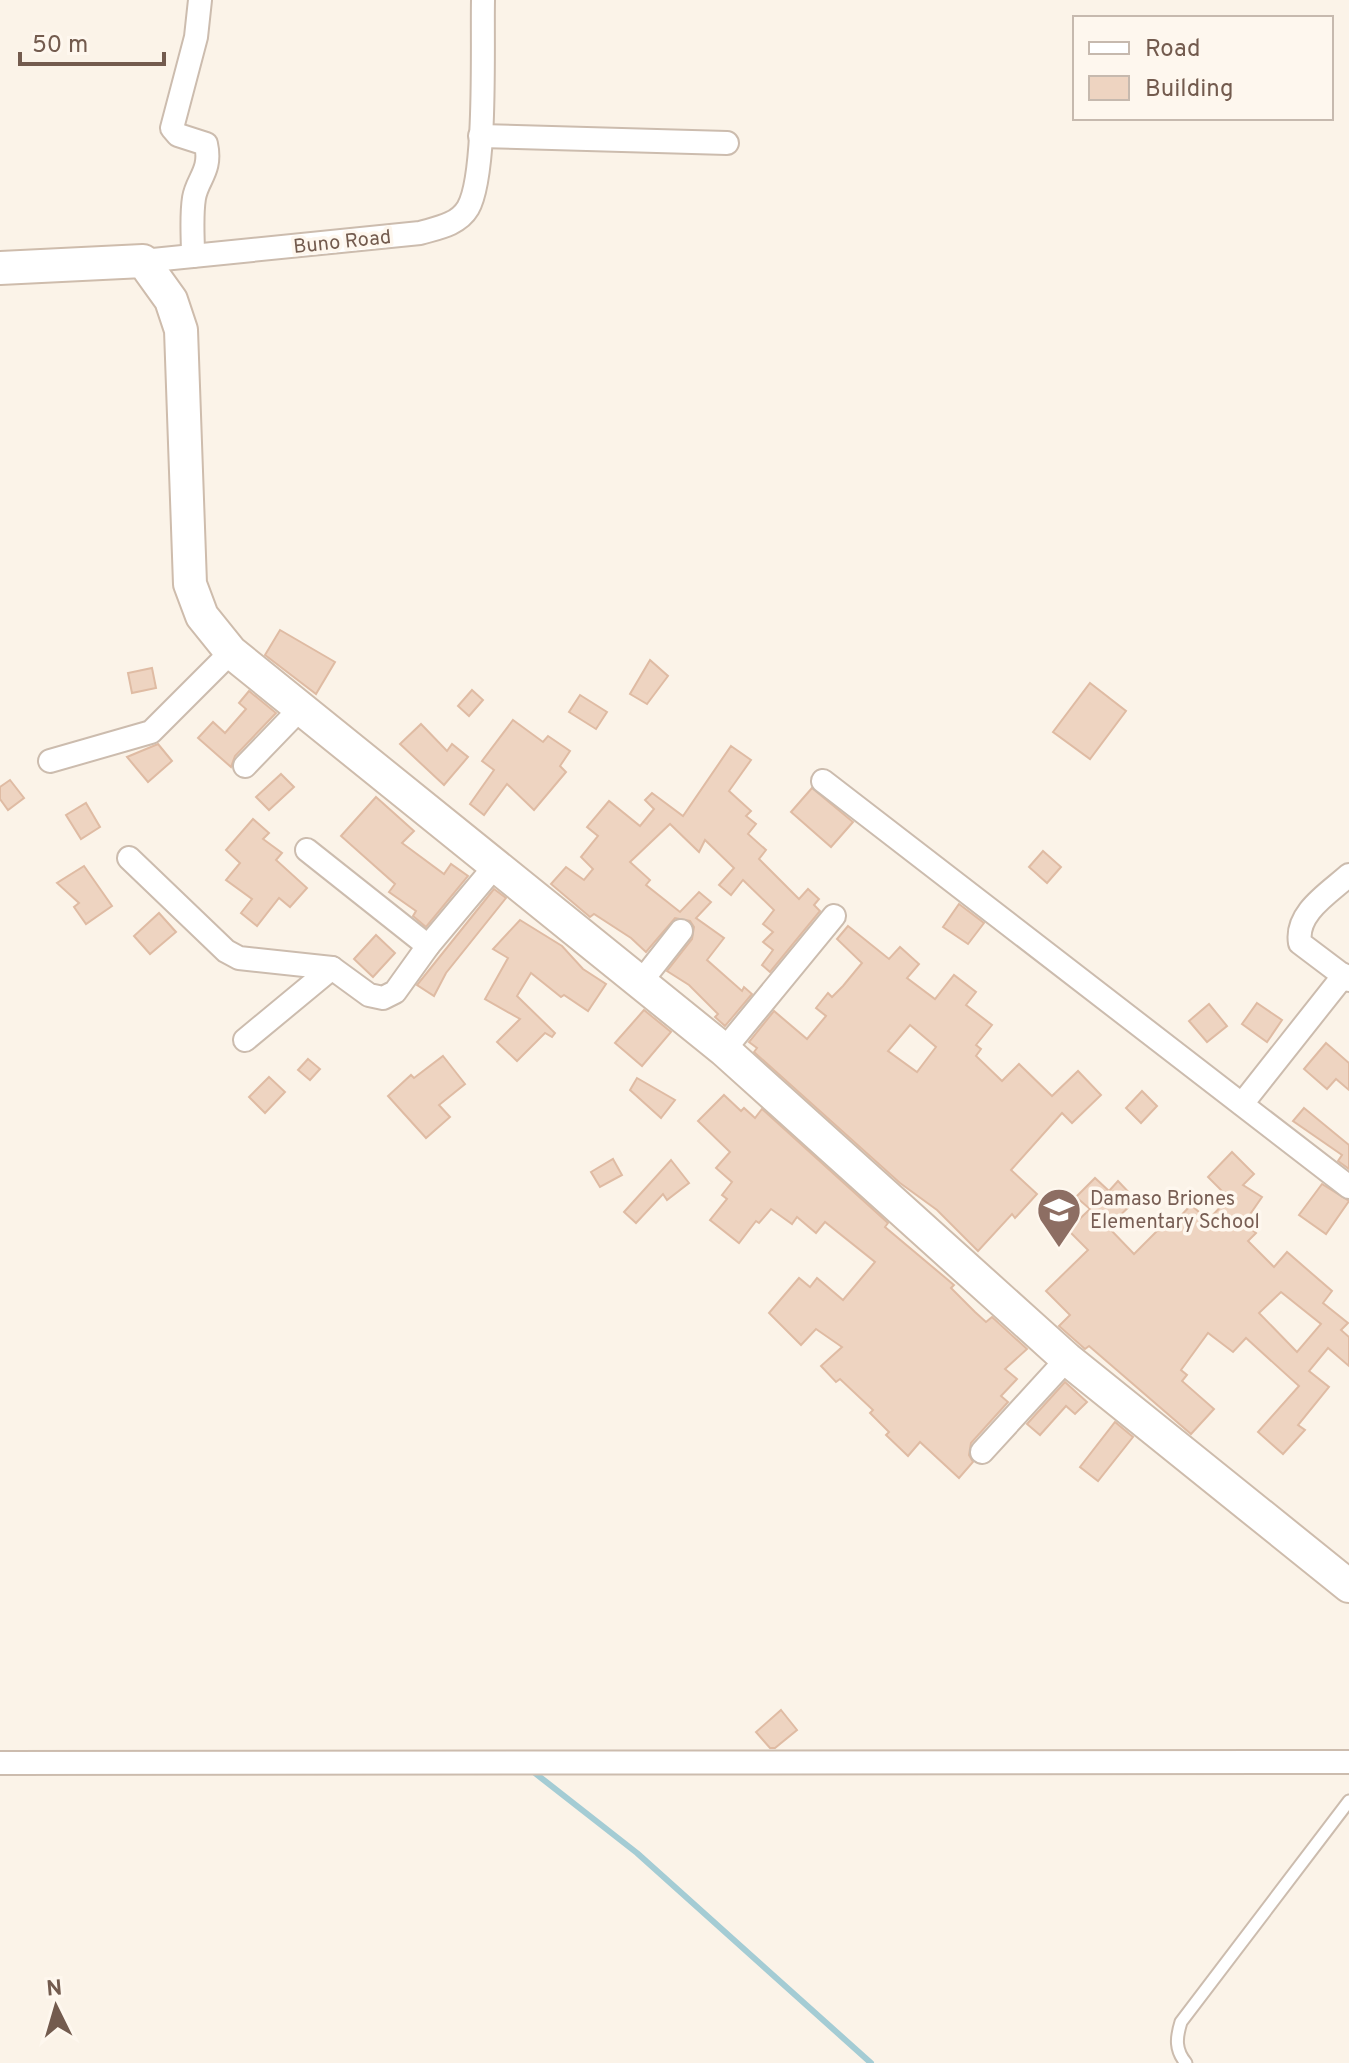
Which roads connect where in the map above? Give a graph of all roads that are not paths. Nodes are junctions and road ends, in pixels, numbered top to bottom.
1 (200, 0) edge
2 (483, 0) edge
3 (480, 136) junction
4 (727, 143) dead end
5 (193, 256) junction
6 (143, 261) junction
7 (0, 268) edge
8 (231, 652) junction
9 (299, 710) junction
10 (50, 761) dead end
11 (245, 766) dead end
12 (823, 781) dead end
13 (307, 850) dead end
14 (129, 858) dead end
15 (495, 866) junction
16 (1349, 875) edge
17 (834, 916) dead end
18 (681, 931) dead end
19 (428, 946) junction
20 (332, 968) junction
21 (1346, 978) edge
22 (640, 983) junction
23 (245, 1040) dead end
24 (724, 1050) junction
25 (1242, 1104) junction
26 (1349, 1187) edge
27 (1067, 1359) junction
28 (982, 1452) dead end
29 (1349, 1586) edge
30 (1349, 1762) edge
31 (0, 1763) edge
32 (1349, 1801) edge
33 (1186, 2063) edge

1 - 5 street
2 - 3 street, Buno Road
3 - 4 street
3 - 5 street, Buno Road
5 - 6 street, Buno Road
6 - 7 street, Buno Road
6 - 8 street
8 - 9 street
8 - 10 street
9 - 11 street
9 - 15 street
12 - 25 street
13 - 19 street
14 - 20 street
15 - 19 street
15 - 22 street
16 - 21 street
17 - 24 street
18 - 22 street
19 - 20 street
20 - 23 street
21 - 25 street
22 - 24 street
24 - 27 street
25 - 26 street
27 - 28 street
27 - 29 street
30 - 31 street
32 - 33 lane

